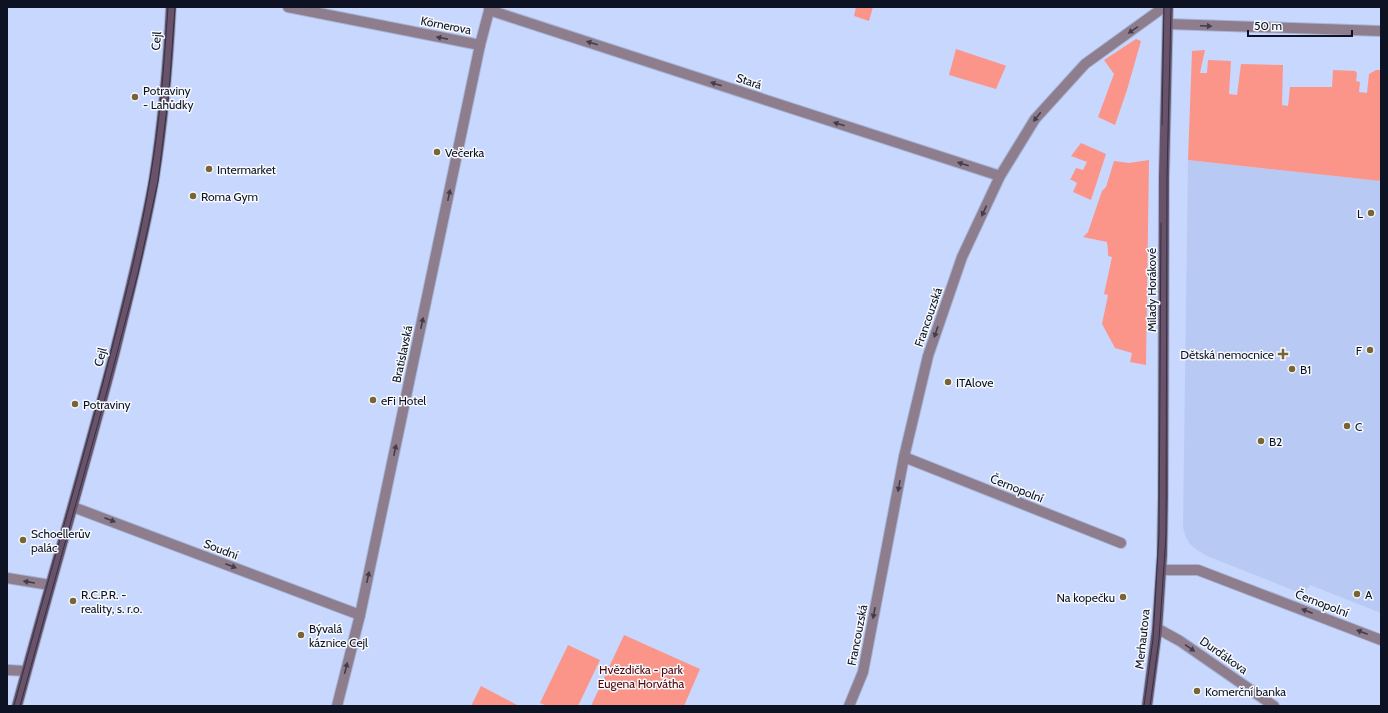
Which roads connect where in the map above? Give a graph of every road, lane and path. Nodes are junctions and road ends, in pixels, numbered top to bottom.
1 (171, 7) edge
2 (288, 7) edge
3 (1164, 7) edge
4 (1168, 7) edge
5 (489, 8) edge
6 (1168, 24) junction
7 (1381, 30) edge
8 (480, 45) junction
9 (1000, 176) junction
10 (904, 457) junction
11 (73, 506) junction
12 (1121, 544) dead end
13 (1161, 572) junction
14 (7, 578) edge
15 (50, 585) junction
16 (360, 615) junction
17 (1157, 630) junction
18 (1381, 640) edge
19 (7, 670) edge
20 (26, 671) junction
21 (17, 706) edge
22 (337, 706) edge
23 (849, 706) edge
24 (1147, 706) edge
25 (1274, 706) edge

1 - 11 street, Cejl
8 -> 2 street, Körnerova
3 -> 9 street, Francouzská
4 - 6 street, Milady Horákové
5 - 8 street, Bratislavská
9 -> 5 street, Stará
6 -> 7 street
6 - 13 street, Milady Horákové
16 -> 8 street, Bratislavská
9 -> 10 street, Francouzská
10 - 12 street, Černopolní
10 -> 23 street, Francouzská
11 - 15 street, Cejl
11 -> 16 street, Soudní
13 - 17 street, Merhautova
18 -> 13 street, Černopolní
15 -> 14 street
15 - 20 street, Cejl
22 -> 16 street, Bratislavská
17 - 24 street, Merhautova
17 -> 25 street, Durďákova
19 - 20 street
20 - 21 street, Cejl

